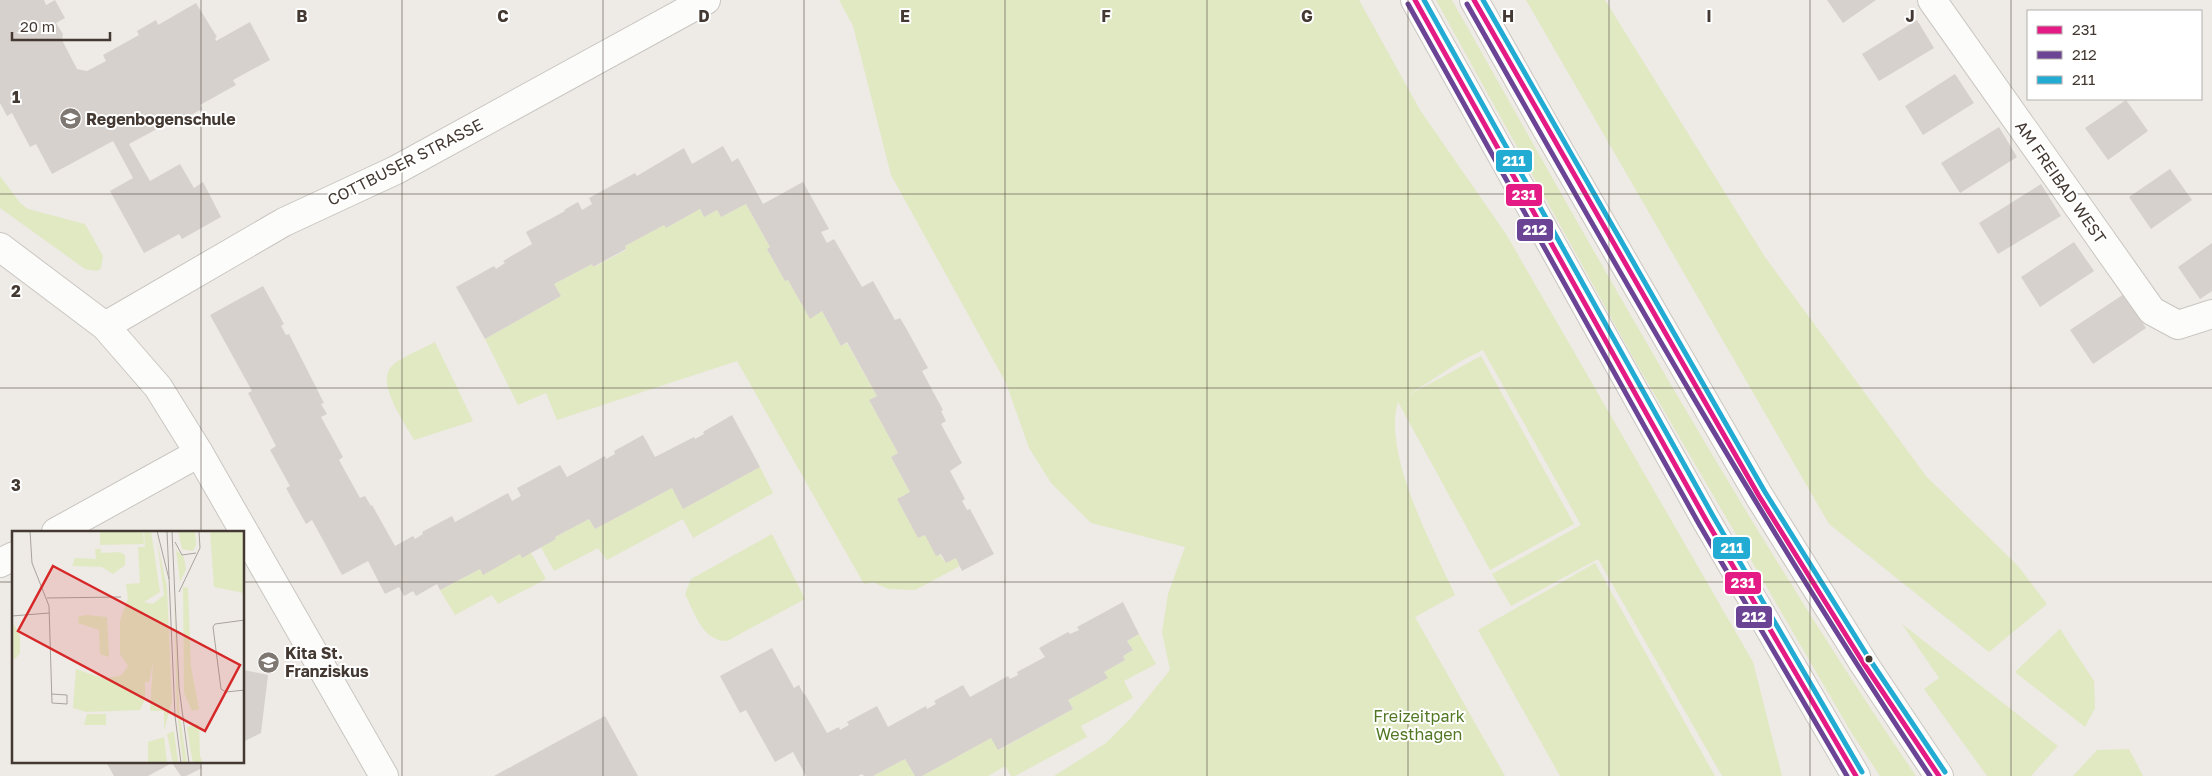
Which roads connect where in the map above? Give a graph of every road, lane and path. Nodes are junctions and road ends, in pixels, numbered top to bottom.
1 (706, 0) edge
2 (1415, 0) edge
3 (1474, 0) edge
4 (1932, 0) edge
5 (0, 247) edge
6 (2212, 314) edge
7 (105, 326) junction
8 (199, 453) junction
9 (58, 531) edge
10 (244, 531) edge
11 (245, 533) edge
12 (12, 557) edge
13 (0, 563) edge
14 (384, 776) edge
15 (1856, 776) edge
16 (1939, 776) edge

1 - 7 street, COTTBUSER STRASSE
2 - 15 street
3 - 16 street
4 - 6 street, AM FREIBAD WEST
5 - 7 street
7 - 8 street
8 - 9 street
8 - 10 street
11 - 14 street
12 - 13 street

